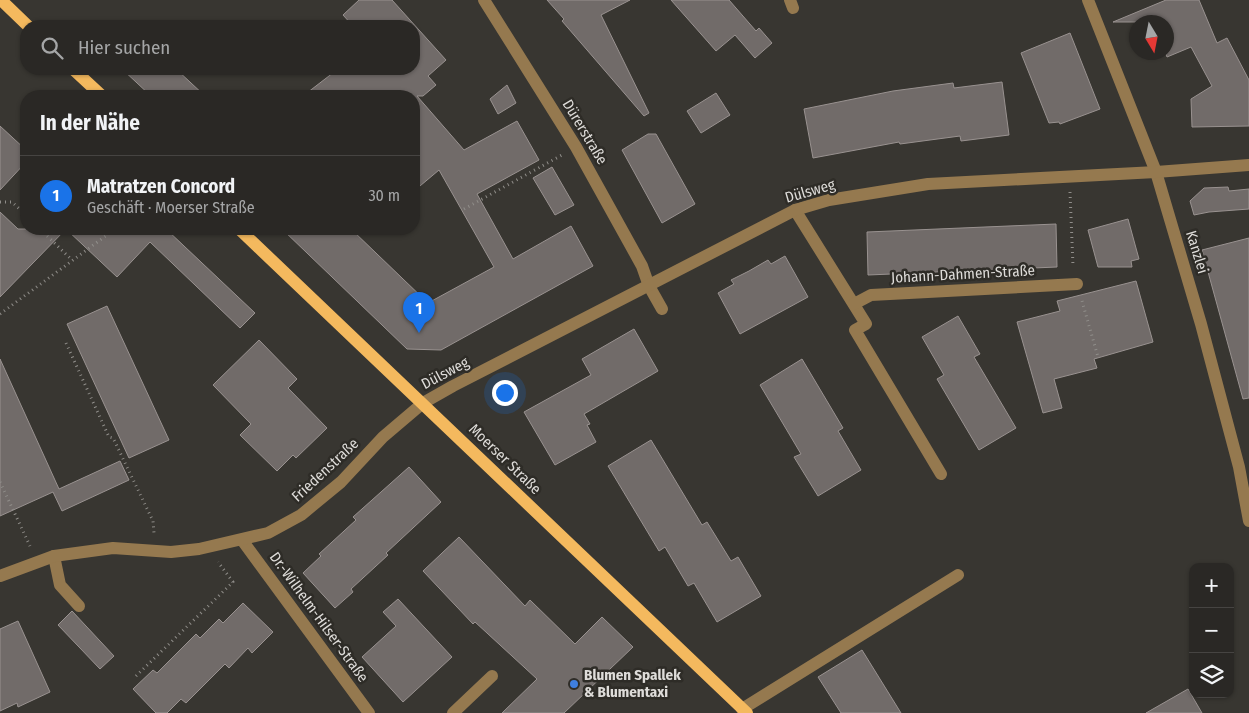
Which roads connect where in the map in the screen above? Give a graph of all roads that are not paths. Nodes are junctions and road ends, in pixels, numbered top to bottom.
1 (1, 0) edge
2 (484, 0) edge
3 (1088, 0) edge
4 (22, 20) edge
5 (79, 75) edge
6 (96, 90) edge
7 (1249, 165) edge
8 (1156, 172) junction
9 (794, 210) junction
10 (245, 235) edge
11 (1076, 284) dead end
12 (649, 286) junction
13 (854, 304) junction
14 (662, 309) dead end
15 (424, 403) junction
16 (941, 474) dead end
17 (1249, 522) edge
18 (242, 540) junction
19 (54, 556) junction
20 (958, 575) dead end
21 (0, 576) edge
22 (79, 606) dead end
23 (492, 676) dead end
24 (745, 711) edge
25 (451, 712) edge
26 (369, 713) edge

1 - 4 main road
2 - 12 street, Dürerstraße
3 - 8 street, Kanzlei
5 - 6 main road
7 - 8 street, Dülsweg
8 - 9 street, Dülsweg
8 - 17 street, Kanzlei
9 - 12 street, Dülsweg
9 - 13 street
10 - 15 main road, Moerser Straße
11 - 13 street, Johann-Dahmen-Straße
12 - 14 street, Dürerstraße
12 - 15 street, Dülsweg
13 - 16 street
15 - 18 street, Friedenstraße
15 - 24 main road, Moerser Straße
18 - 19 street, Friedenstraße
18 - 26 street, Dr.-Wilhelm-Hilser-Straße
19 - 21 street, Friedenstraße
19 - 22 street
20 - 24 street
23 - 25 street

